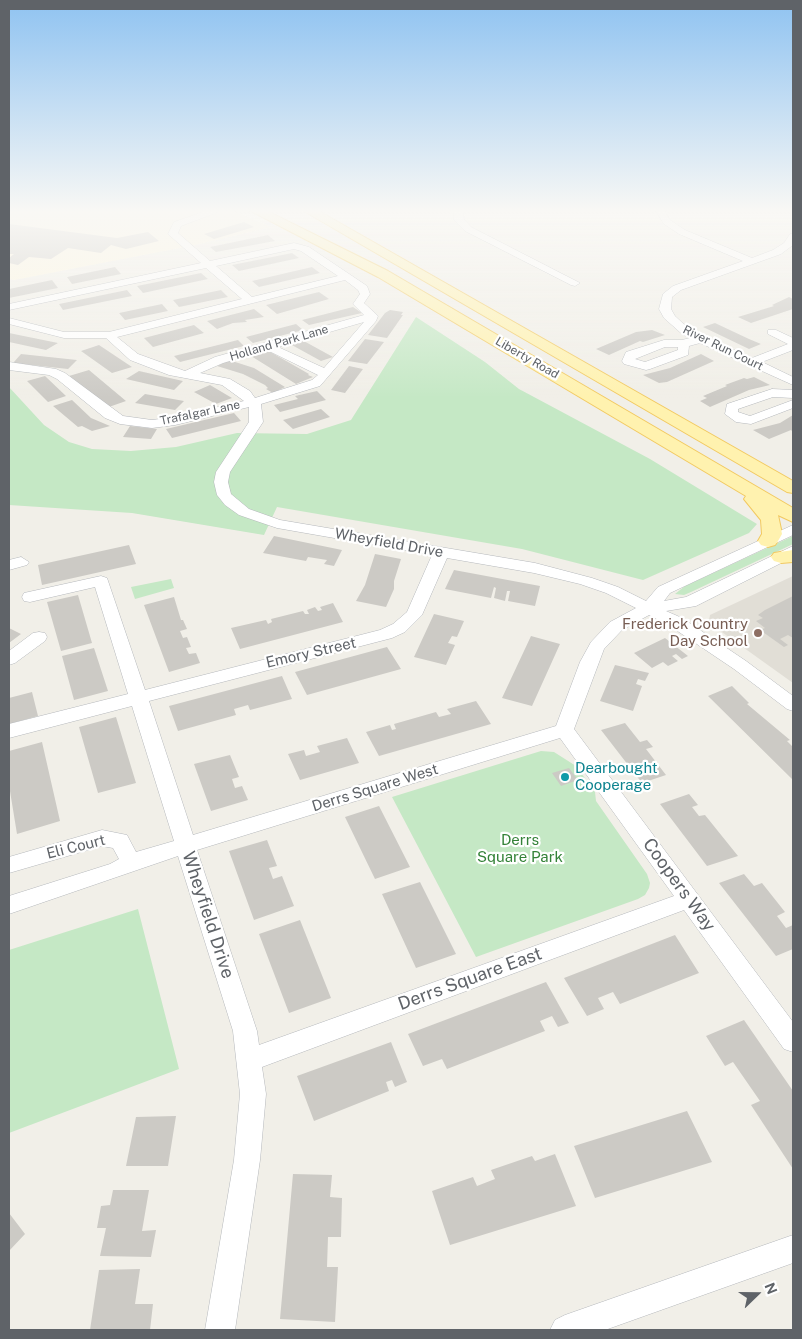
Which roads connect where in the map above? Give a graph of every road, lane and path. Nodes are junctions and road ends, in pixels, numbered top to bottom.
1 (168, 272) edge
2 (216, 272) edge
3 (339, 272) edge
4 (380, 272) edge
5 (417, 272) edge
6 (554, 272) edge
7 (721, 272) edge
8 (346, 277) junction
9 (575, 283) dead end
10 (251, 301) junction
11 (9, 308) edge
12 (372, 316) junction
13 (9, 321) edge
14 (786, 327) dead end
15 (109, 335) junction
16 (699, 339) junction
17 (793, 342) edge
18 (683, 344) dead end
19 (268, 346) junction
20 (793, 346) edge
21 (751, 362) junction
22 (9, 366) edge
23 (188, 374) junction
24 (326, 374) junction
25 (793, 381) edge
26 (252, 402) junction
27 (793, 488) edge
28 (748, 489) junction
29 (793, 516) edge
30 (793, 529) edge
31 (768, 541) junction
32 (441, 553) junction
33 (789, 555) edge
34 (30, 597) dead end
35 (649, 608) junction
36 (39, 637) dead end
37 (9, 659) edge
38 (138, 696) junction
39 (793, 705) edge
40 (564, 730) junction
41 (9, 731) edge
42 (186, 845) junction
43 (131, 862) junction
44 (9, 865) edge
45 (690, 899) junction
46 (9, 904) edge
47 (793, 1042) edge
48 (250, 1060) junction
49 (793, 1249) edge
50 (220, 1330) edge
51 (565, 1330) edge

1 - 11 street
2 - 10 street
3 - 8 street
4 - 28 main road, Liberty Road
5 - 27 main road, Liberty Road
6 - 9 street
7 - 16 street, River Run Court
8 - 10 street
8 - 12 street
10 - 15 street
12 - 19 street, Holland Park Lane
12 - 24 street, Trafalgar Lane
13 - 15 street
14 - 17 street
15 - 23 street
16 - 18 street
16 - 21 street, River Run Court
19 - 23 street, Holland Park Lane
19 - 24 street
20 - 21 street
21 - 25 street, River Run Court
22 - 26 street, Trafalgar Lane
23 - 26 street
24 - 26 street, Trafalgar Lane
26 - 32 street, Wheyfield Drive
28 - 29 main road, Liberty Road
28 - 31 main road
30 - 31 street
31 - 35 street
32 - 35 street, Wheyfield Drive
32 - 38 street, Emory Street
33 - 35 street
34 - 38 street, Wheyfield Drive
35 - 39 street, Wheyfield Drive
35 - 40 street
36 - 37 street
38 - 41 street, Emory Street
38 - 42 street, Wheyfield Drive
40 - 42 street, Derrs Square West
40 - 45 street, Coopers Way
42 - 43 street
42 - 48 street, Wheyfield Drive
43 - 44 street, Eli Court
43 - 46 street
45 - 47 street, Coopers Way
45 - 48 street, Derrs Square East
48 - 50 street, Wheyfield Drive
49 - 51 street

